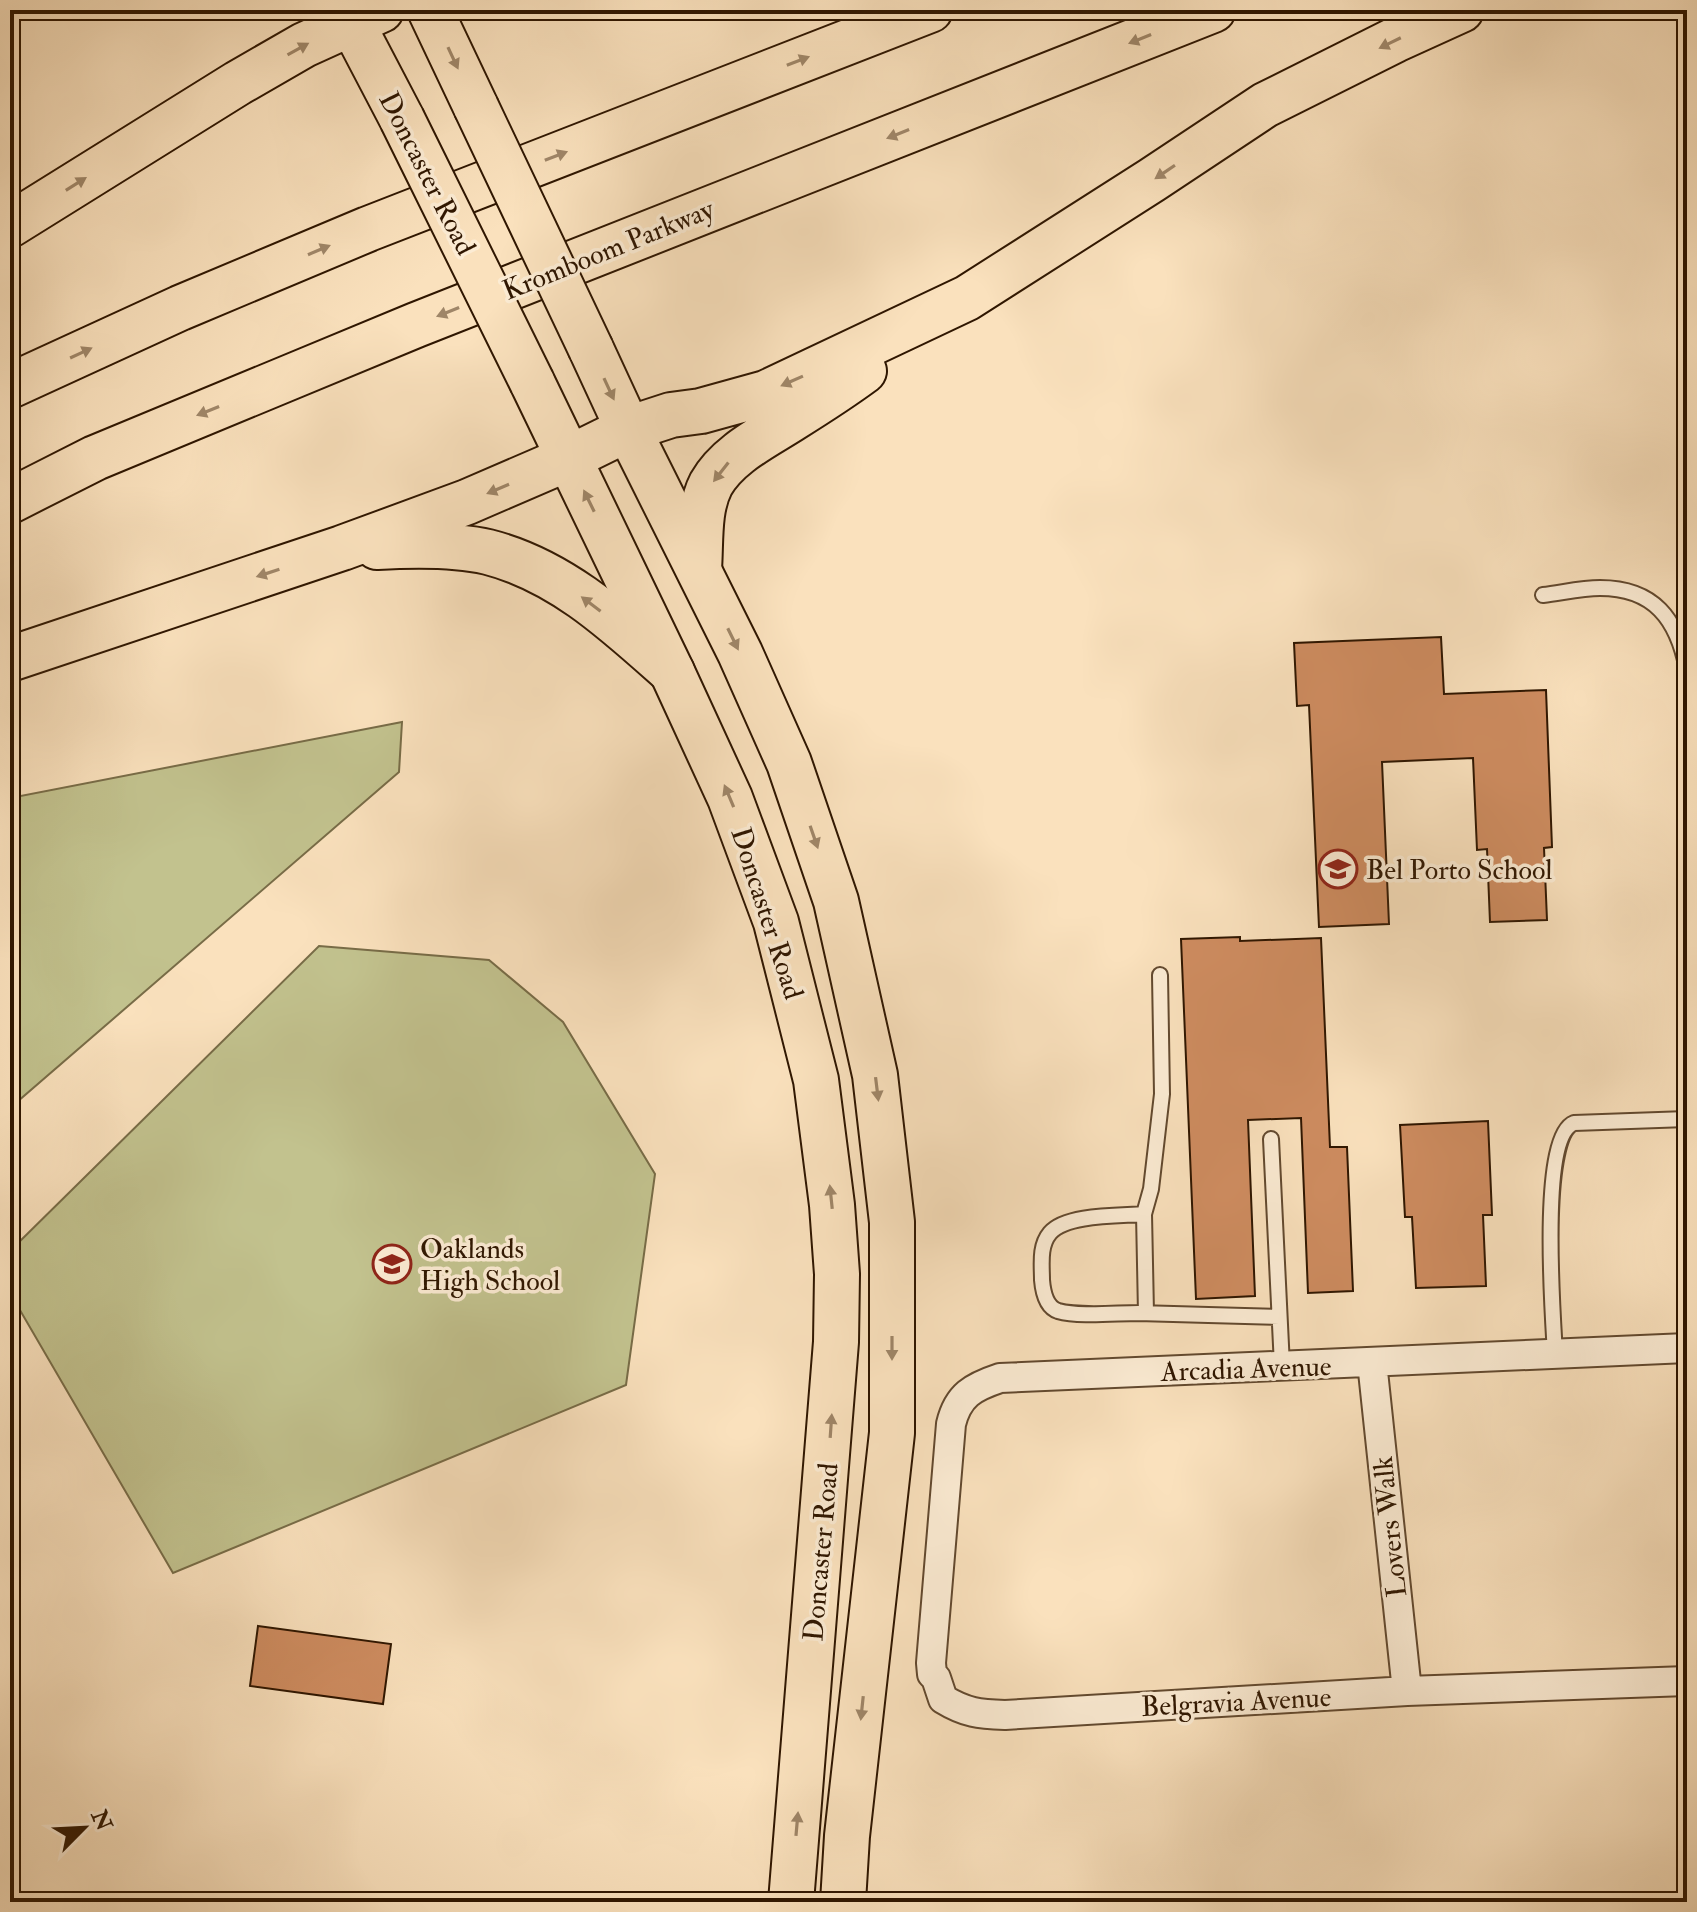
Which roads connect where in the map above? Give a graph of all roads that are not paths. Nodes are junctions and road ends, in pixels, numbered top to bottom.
1 (430, 10) edge
2 (930, 10) edge
3 (1213, 10) edge
4 (1461, 10) edge
5 (359, 14) edge
6 (10, 225) edge
7 (967, 298) junction
8 (10, 386) edge
9 (628, 429) junction
10 (569, 458) junction
11 (10, 501) edge
12 (342, 548) junction
13 (699, 569) junction
14 (1543, 595) dead end
15 (10, 659) edge
16 (1687, 669) edge
17 (672, 672) junction
18 (1160, 975) dead end
19 (1687, 1119) edge
20 (1271, 1139) dead end
21 (1144, 1214) junction
22 (1146, 1313) junction
23 (1279, 1317) junction
24 (1687, 1348) edge
25 (1555, 1354) junction
26 (1372, 1362) junction
27 (1282, 1366) junction
28 (941, 1547) joint
29 (1687, 1681) edge
30 (1407, 1691) junction
31 (791, 1902) edge
32 (843, 1902) edge

1 -> 9 main road, Doncaster Road, bridge
8 -> 2 main road
3 -> 11 main road, Kromboom Parkway
4 -> 7 main road
6 -> 5 main road
5 - 10 main road, Doncaster Road, bridge
7 -> 9 main road
7 -> 13 main road
9 - 10 main road
9 - 13 main road, Doncaster Road
10 -> 12 main road
17 -> 10 main road, Doncaster Road
12 -> 15 main road
17 -> 12 main road
13 -> 32 main road, Doncaster Road
14 - 16 lane
31 -> 17 main road, Doncaster Road
18 - 21 lane
19 - 25 lane
20 - 23 lane
21 - 22 lane
21 - 22 lane
22 - 23 lane
23 - 27 lane
24 - 25 street, Arcadia Avenue
25 - 26 street, Arcadia Avenue
26 - 27 street, Arcadia Avenue
26 - 30 street, Lovers Walk
27 - 28 street, Arcadia Avenue
28 - 30 street, Belgravia Avenue
29 - 30 street, Belgravia Avenue

